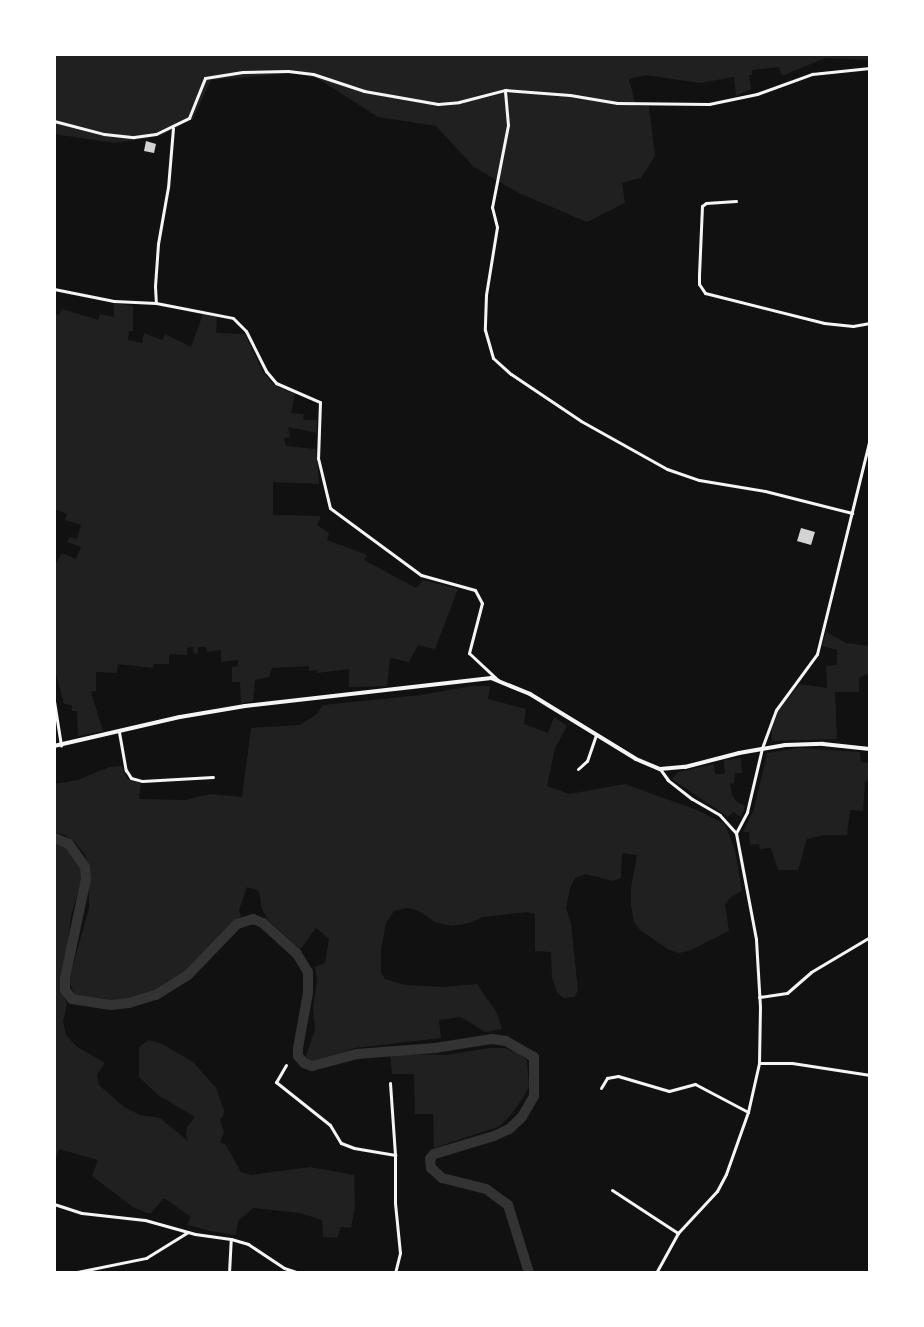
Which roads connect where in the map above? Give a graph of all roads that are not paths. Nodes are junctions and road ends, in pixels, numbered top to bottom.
1 (870, 68) edge
2 (505, 90) junction
3 (54, 121) edge
4 (173, 128) junction
5 (736, 201) dead end
6 (54, 289) edge
7 (156, 303) junction
8 (870, 323) edge
9 (870, 438) edge
10 (852, 513) junction
11 (498, 680) junction
12 (54, 700) edge
13 (120, 732) junction
14 (596, 735) junction
15 (61, 745) junction
16 (54, 746) edge
17 (762, 748) junction
18 (870, 749) edge
19 (578, 769) dead end
20 (660, 769) junction
21 (213, 777) dead end
22 (736, 833) junction
23 (870, 937) edge
24 (759, 997) junction
25 (759, 1063) junction
26 (285, 1065) dead end
27 (870, 1075) edge
28 (390, 1083) dead end
29 (601, 1088) dead end
30 (748, 1112) junction
31 (395, 1155) junction
32 (612, 1190) dead end
33 (54, 1204) edge
34 (188, 1232) junction
35 (678, 1233) junction
36 (231, 1239) junction
37 (72, 1273) edge
38 (229, 1273) edge
39 (299, 1273) edge
40 (395, 1273) edge
41 (656, 1273) edge

1 - 2 street
2 - 4 street
2 - 10 street
3 - 4 street
4 - 7 street
5 - 8 street
6 - 7 street
7 - 11 street
9 - 10 street
10 - 17 street
11 - 13 street
11 - 14 street
12 - 15 street
13 - 15 street
13 - 21 street
14 - 19 street
14 - 20 street
15 - 16 street
17 - 18 street
17 - 20 street
17 - 22 street
20 - 22 street
22 - 24 street
23 - 24 street
24 - 25 street
25 - 27 street
25 - 30 street
26 - 31 street
28 - 31 street
29 - 30 street
30 - 35 street
31 - 40 street
32 - 35 street
33 - 34 street
34 - 36 street
34 - 37 street
35 - 41 street
36 - 38 street
36 - 39 street

